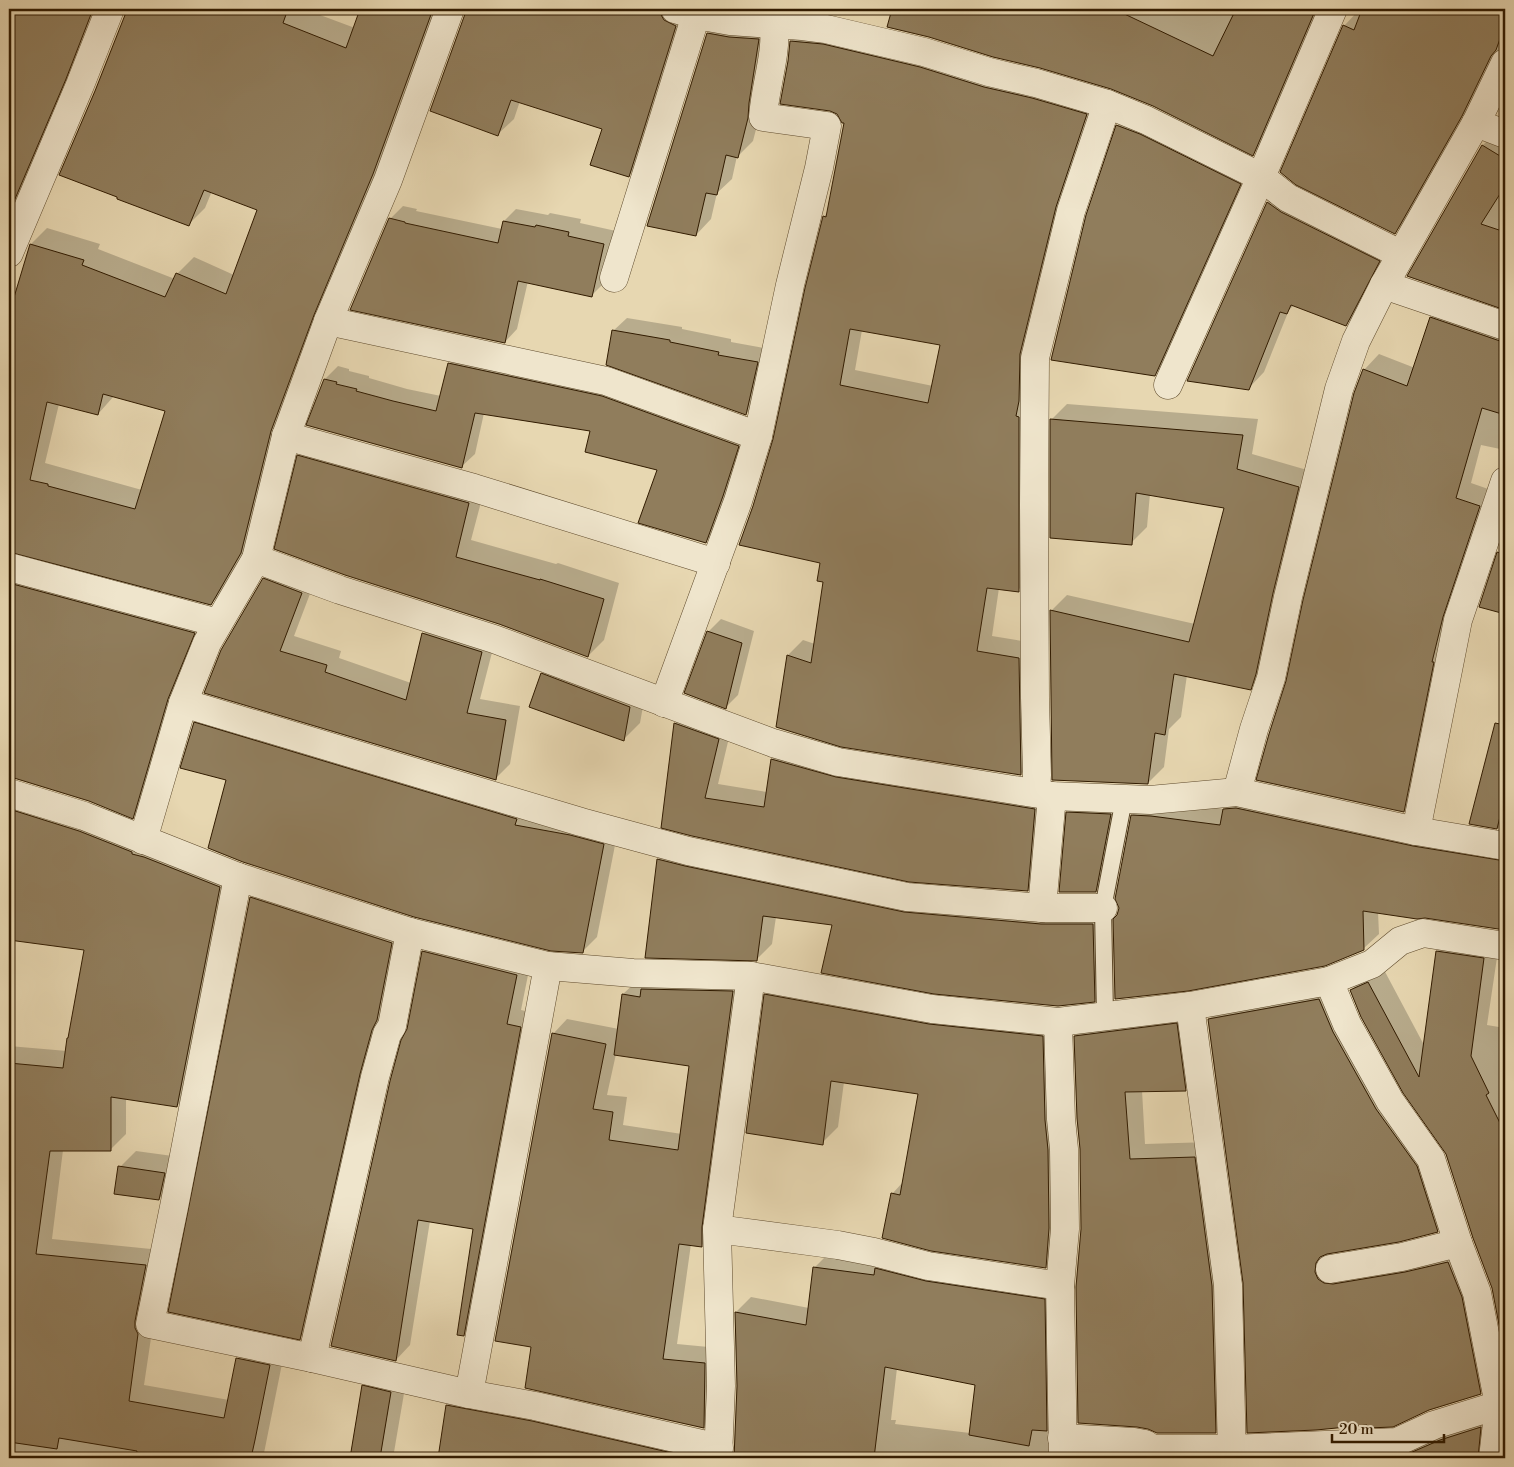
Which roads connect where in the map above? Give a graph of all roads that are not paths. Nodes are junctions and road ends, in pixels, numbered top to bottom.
1 (110, 9) edge
2 (450, 9) edge
3 (1333, 9) edge
4 (686, 12) edge
5 (732, 15) edge
6 (829, 19) edge
7 (774, 24) junction
8 (1505, 63) edge
9 (1107, 104) junction
10 (1476, 123) junction
11 (1505, 134) edge
12 (1261, 178) junction
13 (9, 253) edge
14 (1400, 254) junction
15 (614, 278) dead end
16 (1384, 285) junction
17 (328, 321) junction
18 (1505, 326) edge
19 (1168, 385) dead end
20 (286, 436) junction
21 (758, 436) junction
22 (1505, 481) edge
23 (256, 560) junction
24 (716, 563) junction
25 (9, 567) edge
26 (218, 623) junction
27 (664, 702) junction
28 (183, 703) junction
29 (1237, 792) junction
30 (9, 793) edge
31 (1044, 794) junction
32 (1124, 799) junction
33 (1416, 831) junction
34 (143, 840) junction
35 (1505, 846) edge
36 (238, 877) junction
37 (1042, 908) junction
38 (1103, 908) junction
39 (410, 932) junction
40 (1505, 946) edge
41 (548, 966) junction
42 (751, 976) junction
43 (1329, 981) junction
44 (1190, 1006) junction
45 (1105, 1016) junction
46 (1058, 1022) junction
47 (717, 1229) junction
48 (1458, 1244) junction
49 (1330, 1269) dead end
50 (1060, 1286) junction
51 (312, 1358) junction
52 (469, 1394) junction
53 (1502, 1404) edge
54 (1062, 1448) edge
55 (718, 1453) edge
56 (1232, 1453) edge
57 (1494, 1458) edge

1 - 13 street
2 - 17 street
3 - 12 street
4 - 5 street
4 - 15 street
5 - 7 street
6 - 7 street
6 - 9 street
7 - 21 street
8 - 10 street
9 - 12 street
9 - 31 street
10 - 11 street
10 - 14 street
12 - 14 street
12 - 19 street
14 - 16 street
16 - 18 street
16 - 29 street
17 - 20 street
17 - 21 street
20 - 23 street
20 - 24 street
21 - 24 street
22 - 33 street
23 - 26 street
23 - 27 street
24 - 27 street
25 - 26 street
26 - 28 street
27 - 31 street
28 - 34 street
28 - 37 street
29 - 32 street
29 - 33 street
30 - 34 street
31 - 32 street
31 - 37 street
32 - 38 lane
33 - 35 street
34 - 36 street
36 - 39 street
36 - 51 street
37 - 38 street
38 - 45 lane
39 - 41 street
39 - 51 street
40 - 43 street
41 - 42 street
41 - 52 street
42 - 46 street
42 - 47 street
43 - 44 street
43 - 48 street
44 - 45 street
44 - 56 street
45 - 46 street
46 - 50 street
47 - 50 street
47 - 55 street
48 - 49 street
48 - 53 street
50 - 54 street
51 - 52 street
52 - 55 street
53 - 56 street
53 - 57 street
54 - 56 street

